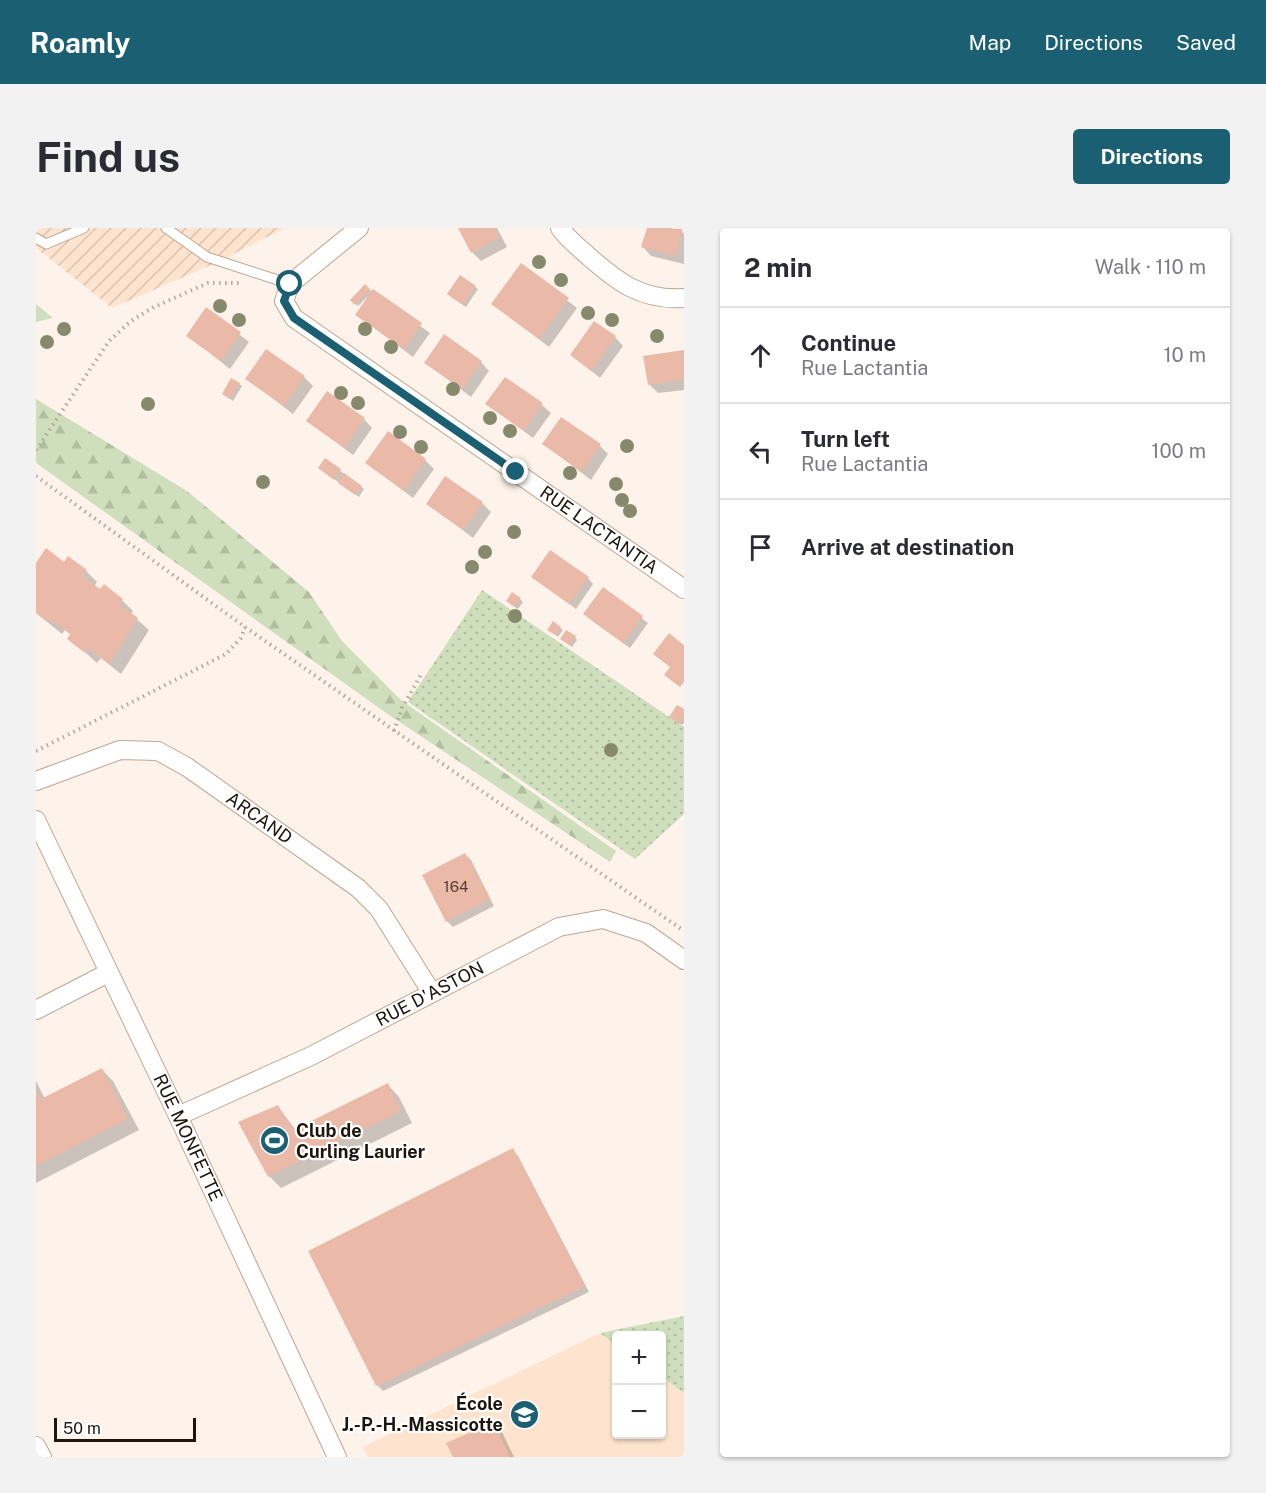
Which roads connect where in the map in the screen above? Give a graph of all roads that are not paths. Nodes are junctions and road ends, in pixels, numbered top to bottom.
1 (84, 228) edge
2 (166, 228) edge
3 (359, 228) edge
4 (560, 228) edge
5 (36, 238) edge
6 (287, 292) junction
7 (684, 298) edge
8 (684, 590) edge
9 (36, 781) edge
10 (36, 820) edge
11 (684, 960) edge
12 (108, 973) junction
13 (432, 993) junction
14 (36, 1010) edge
15 (178, 1116) junction
16 (36, 1446) edge
17 (42, 1457) edge
18 (337, 1457) edge

1 - 5 lane
2 - 6 lane
3 - 6 street
4 - 7 street
6 - 8 street, RUE LACTANTIA
9 - 13 street, ARCAND
10 - 12 street, RUE MONFETTE
11 - 13 street, RUE D'ASTON
12 - 14 street
12 - 15 street, RUE MONFETTE
13 - 15 street, RUE D'ASTON
15 - 18 street, RUE MONFETTE
16 - 17 street

